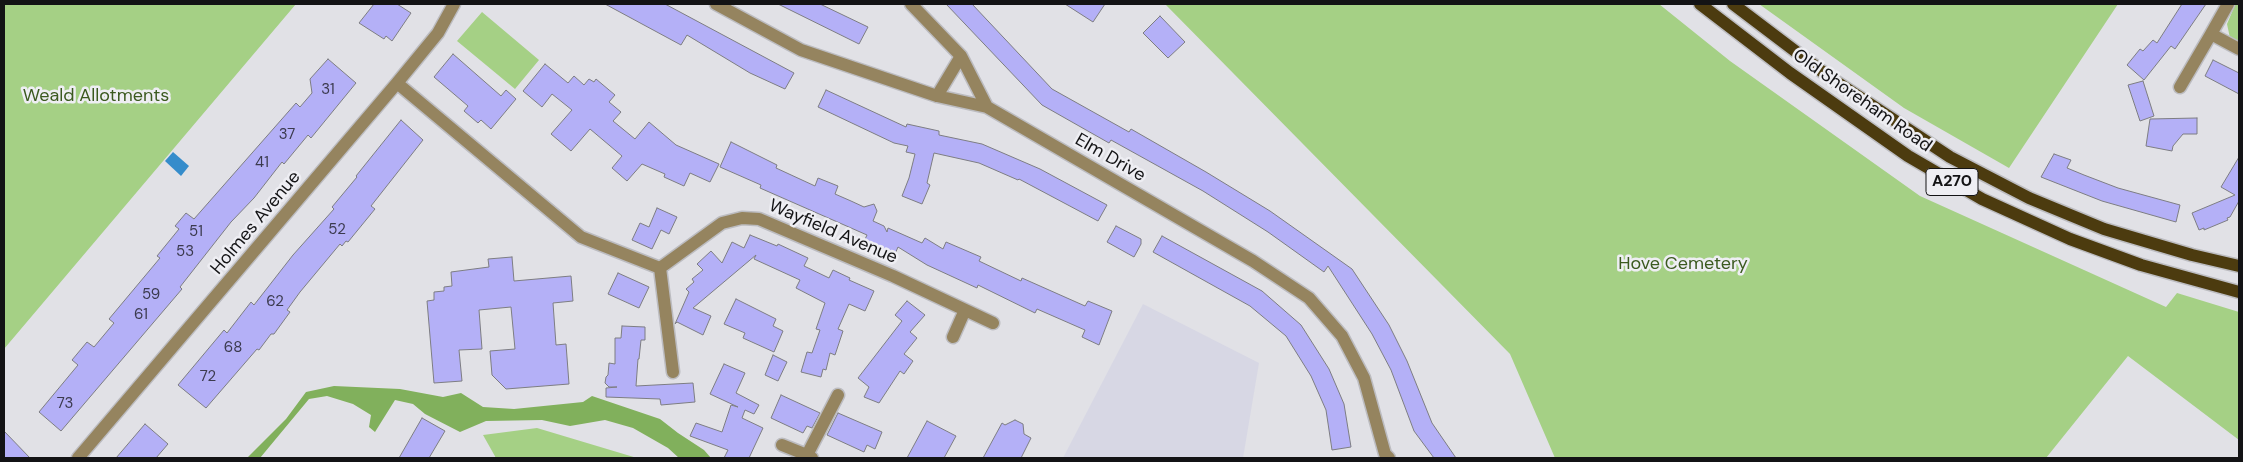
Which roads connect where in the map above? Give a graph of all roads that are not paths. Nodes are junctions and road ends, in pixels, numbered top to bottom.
1 (454, 4) edge
2 (716, 4) edge
3 (911, 4) edge
4 (1700, 4) edge
5 (1732, 4) edge
6 (2228, 4) edge
7 (2211, 34) junction
8 (2239, 49) edge
9 (961, 56) junction
10 (397, 83) junction
11 (2180, 87) dead end
12 (937, 96) junction
13 (987, 107) junction
14 (2239, 266) edge
15 (660, 268) junction
16 (2239, 292) edge
17 (965, 310) junction
18 (993, 323) dead end
19 (953, 337) dead end
20 (673, 372) dead end
21 (838, 395) dead end
22 (782, 444) dead end
23 (810, 457) edge
24 (78, 458) edge
25 (1389, 458) edge

1 - 10 street, Holmes Avenue
2 - 12 street, Elm Drive
3 - 9 street
4 - 16 main road, Old Shoreham Road / A270
5 - 14 main road, Old Shoreham Road / A270
6 - 7 street
7 - 8 street
7 - 11 street
9 - 12 street
9 - 13 street
10 - 15 street
10 - 24 street, Holmes Avenue
12 - 13 street, Elm Drive
13 - 25 street, Elm Drive
15 - 17 street, Wayfield Avenue
15 - 20 street
17 - 18 street, Wayfield Avenue
17 - 19 street
21 - 23 street
22 - 23 street

